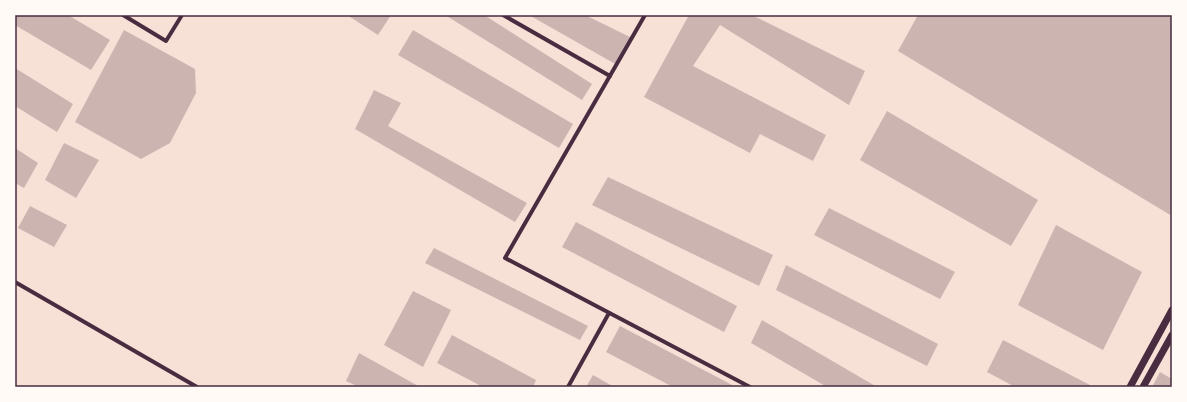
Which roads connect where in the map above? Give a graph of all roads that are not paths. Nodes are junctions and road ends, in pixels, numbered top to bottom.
1 (123, 15) edge
2 (182, 15) edge
3 (503, 15) edge
4 (645, 15) edge
5 (610, 76) junction
6 (15, 282) edge
7 (1172, 310) edge
8 (609, 313) junction
9 (1172, 335) edge
10 (198, 387) edge
11 (568, 387) edge
12 (750, 387) edge
13 (1130, 387) edge
14 (1143, 387) edge

1 - 2 street
3 - 5 street
4 - 5 street
5 - 8 street
6 - 10 street
7 - 13 street
8 - 11 street
8 - 12 street
9 - 14 street

